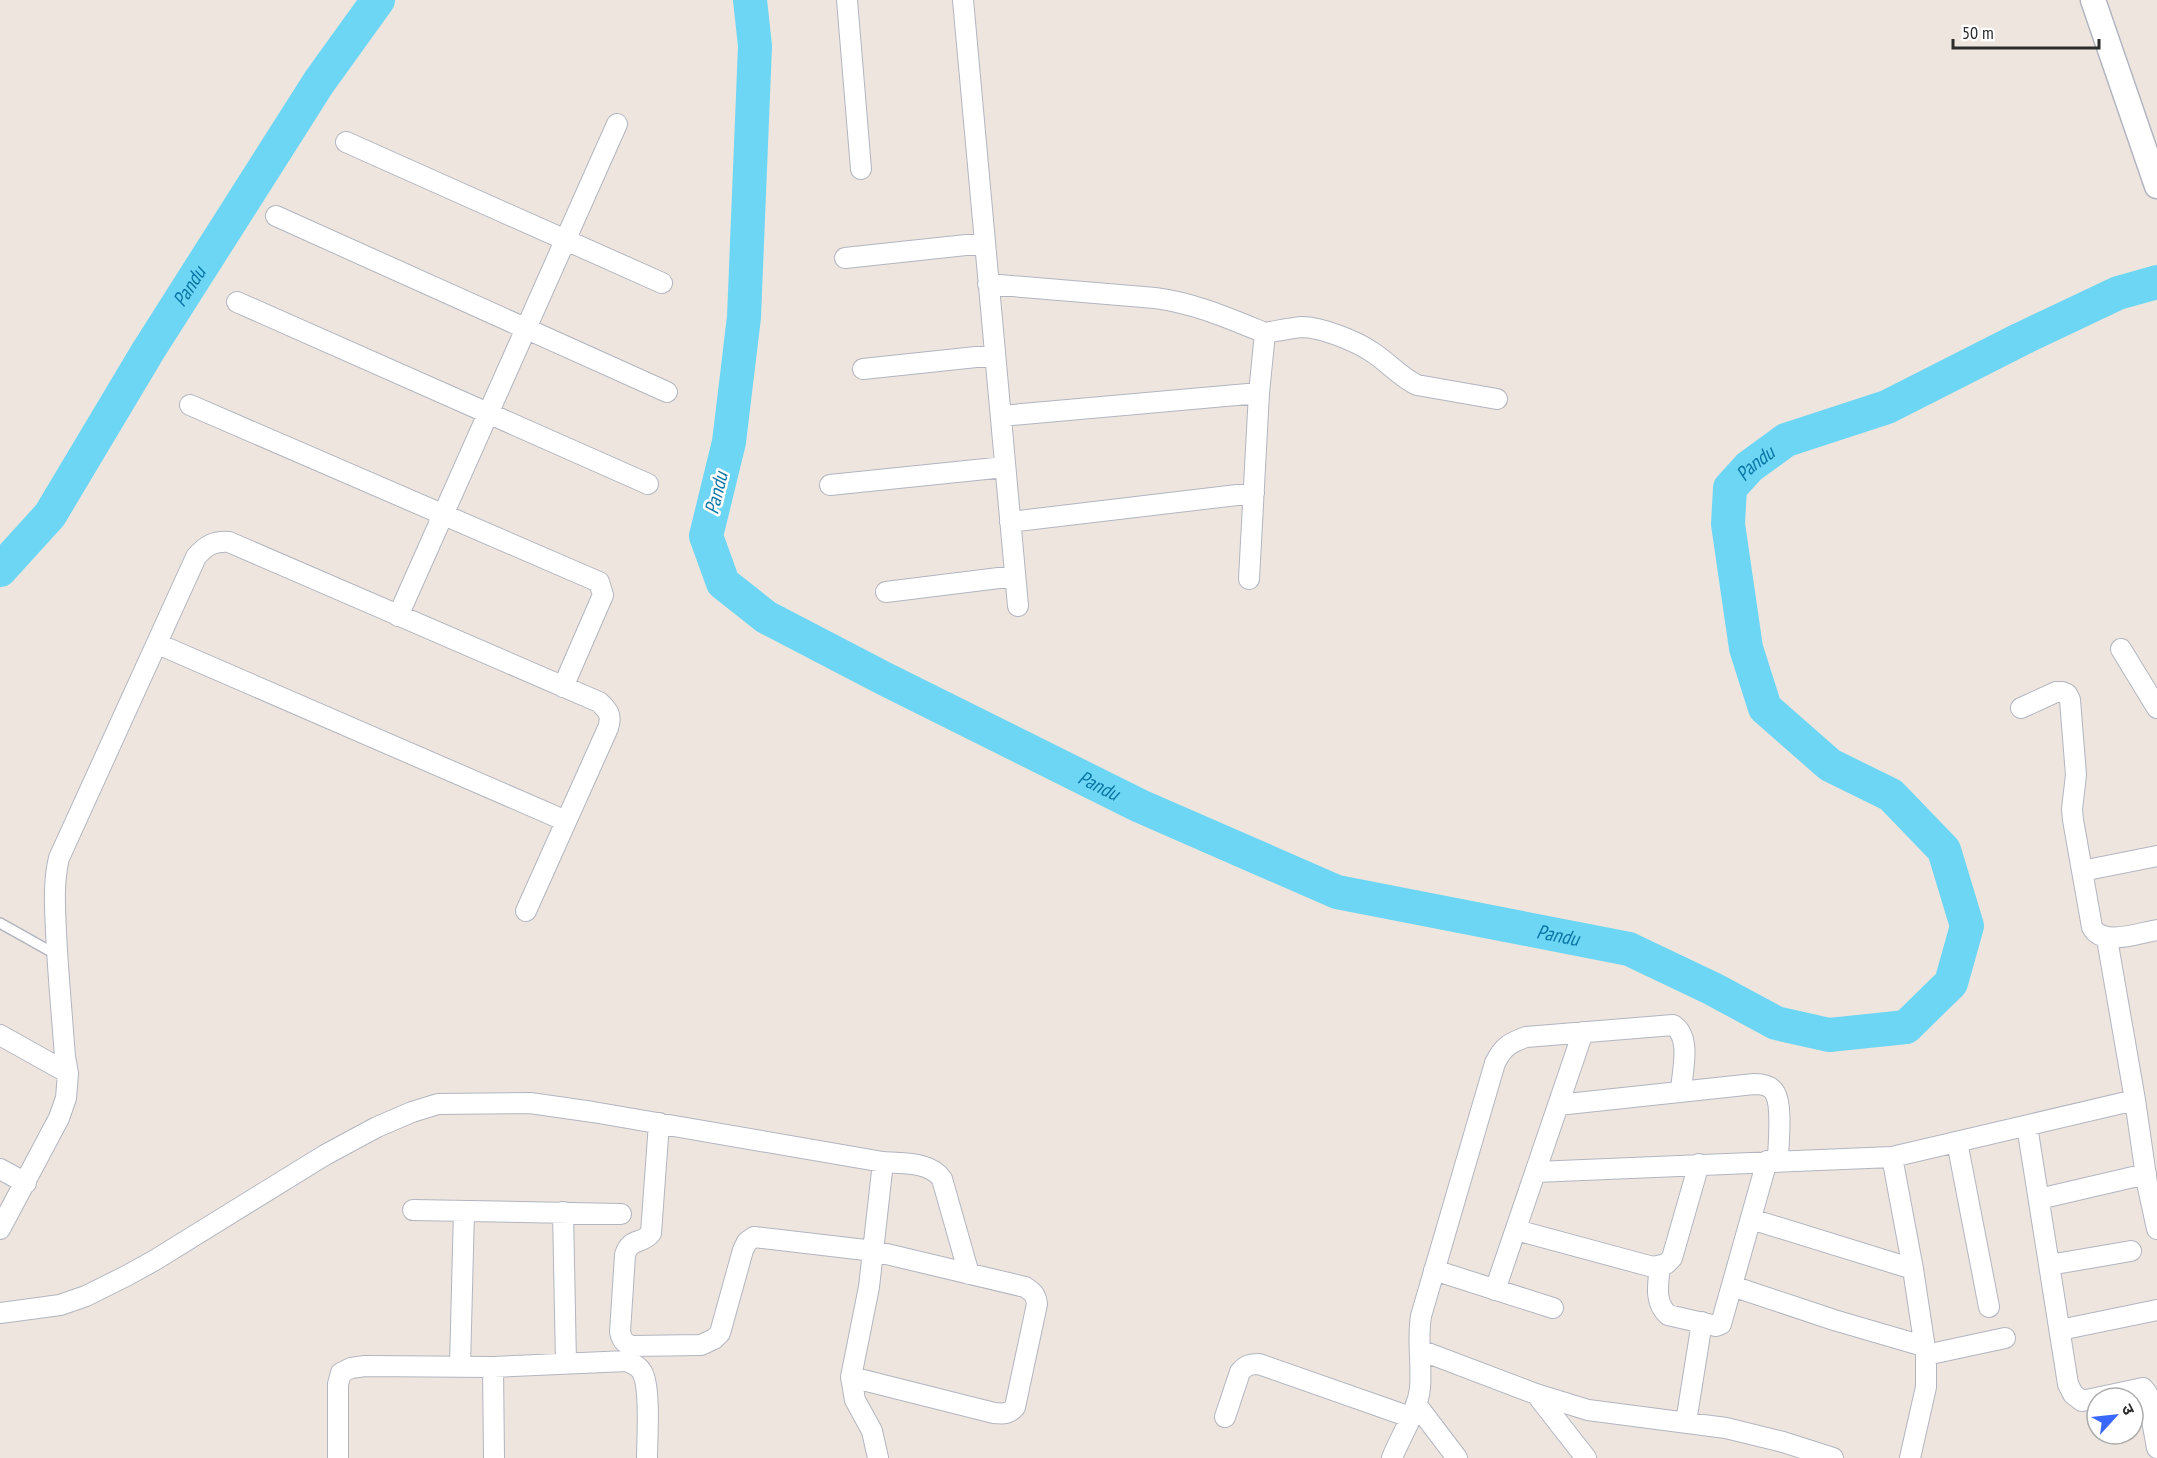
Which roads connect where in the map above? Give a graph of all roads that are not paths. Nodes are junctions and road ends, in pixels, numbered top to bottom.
1 (847, 0) edge
2 (963, 0) edge
3 (2093, 0) edge
4 (617, 124) dead end
5 (345, 142) dead end
6 (861, 169) dead end
7 (2155, 181) edge
8 (276, 216) dead end
9 (566, 240) junction
10 (985, 243) junction
11 (845, 258) dead end
12 (662, 283) dead end
13 (988, 284) junction
14 (237, 302) dead end
15 (526, 329) junction
16 (1265, 333) junction
17 (995, 355) junction
18 (863, 369) dead end
19 (667, 392) dead end
20 (1259, 393) junction
21 (1497, 399) dead end
22 (190, 405) dead end
23 (488, 413) junction
24 (1001, 416) junction
25 (1005, 467) junction
26 (648, 484) dead end
27 (830, 485) dead end
28 (1254, 493) junction
29 (444, 514) junction
30 (1010, 522) junction
31 (1015, 576) junction
32 (1249, 579) dead end
33 (886, 592) dead end
34 (1018, 606) dead end
35 (398, 616) junction
36 (158, 644) junction
37 (2121, 649) dead end
38 (563, 687) junction
39 (2021, 708) dead end
40 (2157, 708) edge
41 (566, 821) junction
42 (2157, 856) edge
43 (2082, 871) junction
44 (526, 911) dead end
45 (0, 923) edge
46 (2157, 930) edge
47 (2107, 939) junction
48 (57, 955) junction
49 (1583, 1032) junction
50 (0, 1035) edge
51 (68, 1073) junction
52 (1681, 1091) junction
53 (2135, 1100) junction
54 (1558, 1105) junction
55 (659, 1124) junction
56 (2027, 1126) junction
57 (1957, 1142) junction
58 (1892, 1157) junction
59 (1772, 1161) junction
60 (883, 1162) junction
61 (1699, 1164) junction
62 (0, 1169) edge
63 (1536, 1172) junction
64 (2150, 1179) edge
65 (26, 1183) junction
66 (2038, 1199) junction
67 (413, 1210) dead end
68 (464, 1211) junction
69 (563, 1212) junction
70 (621, 1214) dead end
71 (1751, 1219) junction
72 (0, 1228) edge
73 (2157, 1229) edge
74 (1516, 1230) junction
75 (874, 1251) junction
76 (2131, 1251) dead end
77 (2049, 1265) junction
78 (1660, 1267) junction
79 (1913, 1269) junction
80 (1434, 1270) junction
81 (969, 1274) junction
82 (1732, 1286) junction
83 (1495, 1290) junction
84 (1989, 1307) dead end
85 (1554, 1308) dead end
86 (2157, 1310) edge
87 (0, 1313) edge
88 (1702, 1322) junction
89 (2060, 1330) junction
90 (2005, 1338) dead end
91 (1420, 1350) junction
92 (1924, 1350) junction
93 (566, 1363) junction
94 (460, 1366) junction
95 (493, 1367) junction
96 (851, 1377) junction
97 (2150, 1387) edge
98 (1536, 1394) junction
99 (1413, 1410) junction
100 (1225, 1417) dead end
101 (1686, 1422) junction
102 (2157, 1448) edge
103 (1783, 1450) edge
104 (338, 1458) edge
105 (494, 1458) edge
106 (647, 1458) edge
107 (878, 1458) edge
108 (1392, 1458) edge
109 (1457, 1458) edge
110 (1586, 1458) edge
111 (1833, 1458) edge
112 (1910, 1458) edge

1 - 6 street
2 - 10 street
3 - 7 street
4 - 9 street
5 - 9 street
8 - 15 street
9 - 12 street
9 - 15 street
10 - 11 street
10 - 13 street
13 - 16 street
13 - 17 street
14 - 23 street
15 - 19 street
15 - 23 street
16 - 20 street
16 - 21 street
17 - 18 street
17 - 24 street
20 - 24 street
20 - 28 street
22 - 29 street
23 - 26 street
23 - 29 street
24 - 25 street
25 - 27 street
25 - 30 street
28 - 30 street
28 - 32 street
29 - 35 street
29 - 38 street
30 - 31 street
31 - 33 street
31 - 34 street
35 - 36 street
35 - 38 street
36 - 41 street
36 - 48 street
37 - 40 street
38 - 41 street
39 - 43 street
41 - 44 street
42 - 43 street
43 - 47 street
45 - 48 lane
46 - 47 street
47 - 53 street
48 - 51 street
49 - 52 street
49 - 54 street
49 - 80 street
50 - 51 street
51 - 65 street
52 - 54 street
52 - 59 street
53 - 56 street
53 - 64 street
54 - 63 street
55 - 60 street
55 - 75 street
55 - 87 street
56 - 57 street
56 - 66 street
57 - 58 street
57 - 84 street
58 - 59 street
58 - 79 street
59 - 61 street
59 - 71 street
60 - 75 street
60 - 81 street
61 - 63 street
61 - 78 street
62 - 65 street
63 - 74 street
64 - 66 street
64 - 73 street
65 - 72 street
66 - 77 street
67 - 68 street
68 - 69 street
68 - 94 street
69 - 70 street
69 - 93 street
71 - 79 street
71 - 82 street
74 - 78 street
74 - 83 street
75 - 81 street
75 - 96 street
76 - 77 street
77 - 89 street
78 - 88 street
79 - 92 street
80 - 83 street
80 - 91 street
81 - 96 street
82 - 88 street
82 - 92 street
83 - 85 street
86 - 89 street
88 - 101 street
89 - 97 street
90 - 92 street
91 - 98 street
91 - 99 street
92 - 112 street
93 - 95 street
93 - 106 street
94 - 95 street
94 - 104 street
95 - 105 street
96 - 107 street
97 - 102 street
98 - 101 street
98 - 110 street
99 - 100 street
99 - 108 street
99 - 109 street
101 - 103 street
103 - 111 street

